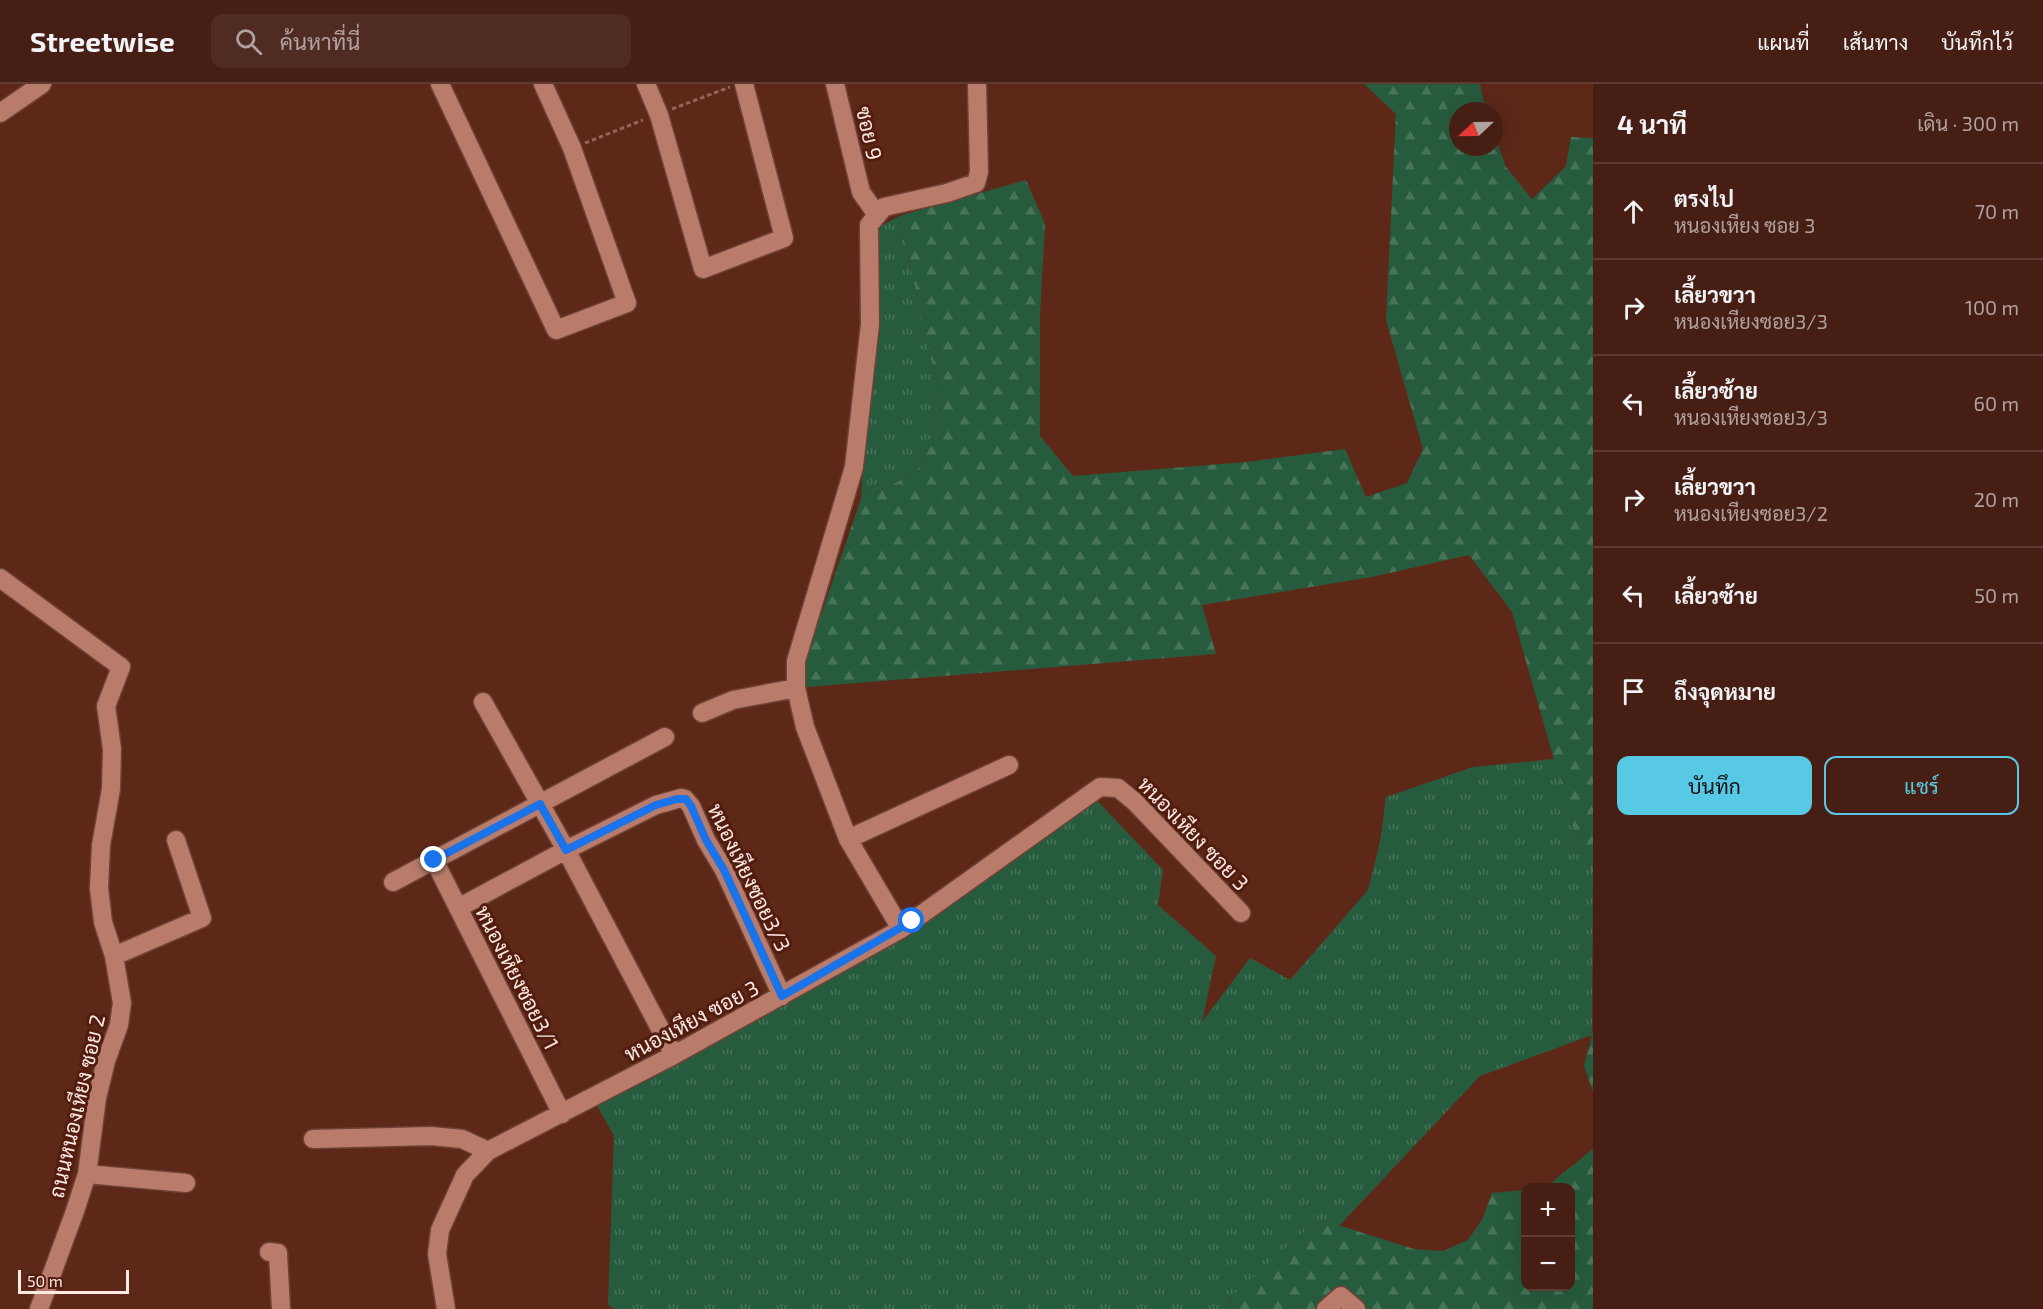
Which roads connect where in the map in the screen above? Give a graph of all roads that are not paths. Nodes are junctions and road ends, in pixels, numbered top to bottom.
1 (42, 84) edge
2 (440, 84) edge
3 (543, 84) edge
4 (646, 84) edge
5 (744, 84) edge
6 (835, 84) edge
7 (977, 84) edge
8 (19, 92) edge
9 (0, 113) edge
10 (878, 215) junction
11 (0, 578) edge
12 (796, 688) junction
13 (483, 702) dead end
14 (702, 713) dead end
15 (665, 737) dead end
16 (1009, 765) dead end
17 (540, 804) junction
18 (848, 839) junction
19 (176, 840) dead end
20 (566, 850) junction
21 (434, 860) junction
22 (393, 882) dead end
23 (458, 908) junction
24 (1241, 914) dead end
25 (901, 929) junction
26 (114, 956) junction
27 (782, 996) junction
28 (674, 1055) junction
29 (562, 1114) junction
30 (313, 1139) dead end
31 (488, 1151) junction
32 (87, 1174) junction
33 (186, 1183) dead end
34 (269, 1252) dead end
35 (39, 1309) edge
36 (281, 1309) edge
37 (446, 1309) edge
38 (1326, 1309) edge
39 (1356, 1309) edge

1 - 8 street
2 - 3 street
4 - 5 street
6 - 10 street, ซอย 9
7 - 10 street
8 - 9 street
10 - 12 street
11 - 26 street, ถนนหนองเหียง ซอย 2
12 - 14 street
12 - 18 street
13 - 17 street
15 - 17 street
16 - 18 street
17 - 20 street
17 - 21 street
18 - 25 street
19 - 26 street
20 - 23 street
20 - 27 street, หนองเหียงซอย3/3
20 - 28 street
21 - 22 street
21 - 23 street, หนองเหียงซอย3/1
23 - 29 street, หนองเหียงซอย3/1
24 - 25 street, หนองเหียง ซอย 3
25 - 27 street, หนองเหียง ซอย 3
26 - 32 street, ถนนหนองเหียง ซอย 2
27 - 28 street, หนองเหียง ซอย 3
28 - 29 street, หนองเหียง ซอย 3
29 - 31 street, หนองเหียง ซอย 3
30 - 31 street
31 - 37 street, หนองเหียง ซอย 3
32 - 33 street
32 - 35 street, ถนนหนองเหียง ซอย 2
34 - 36 street
38 - 39 street

